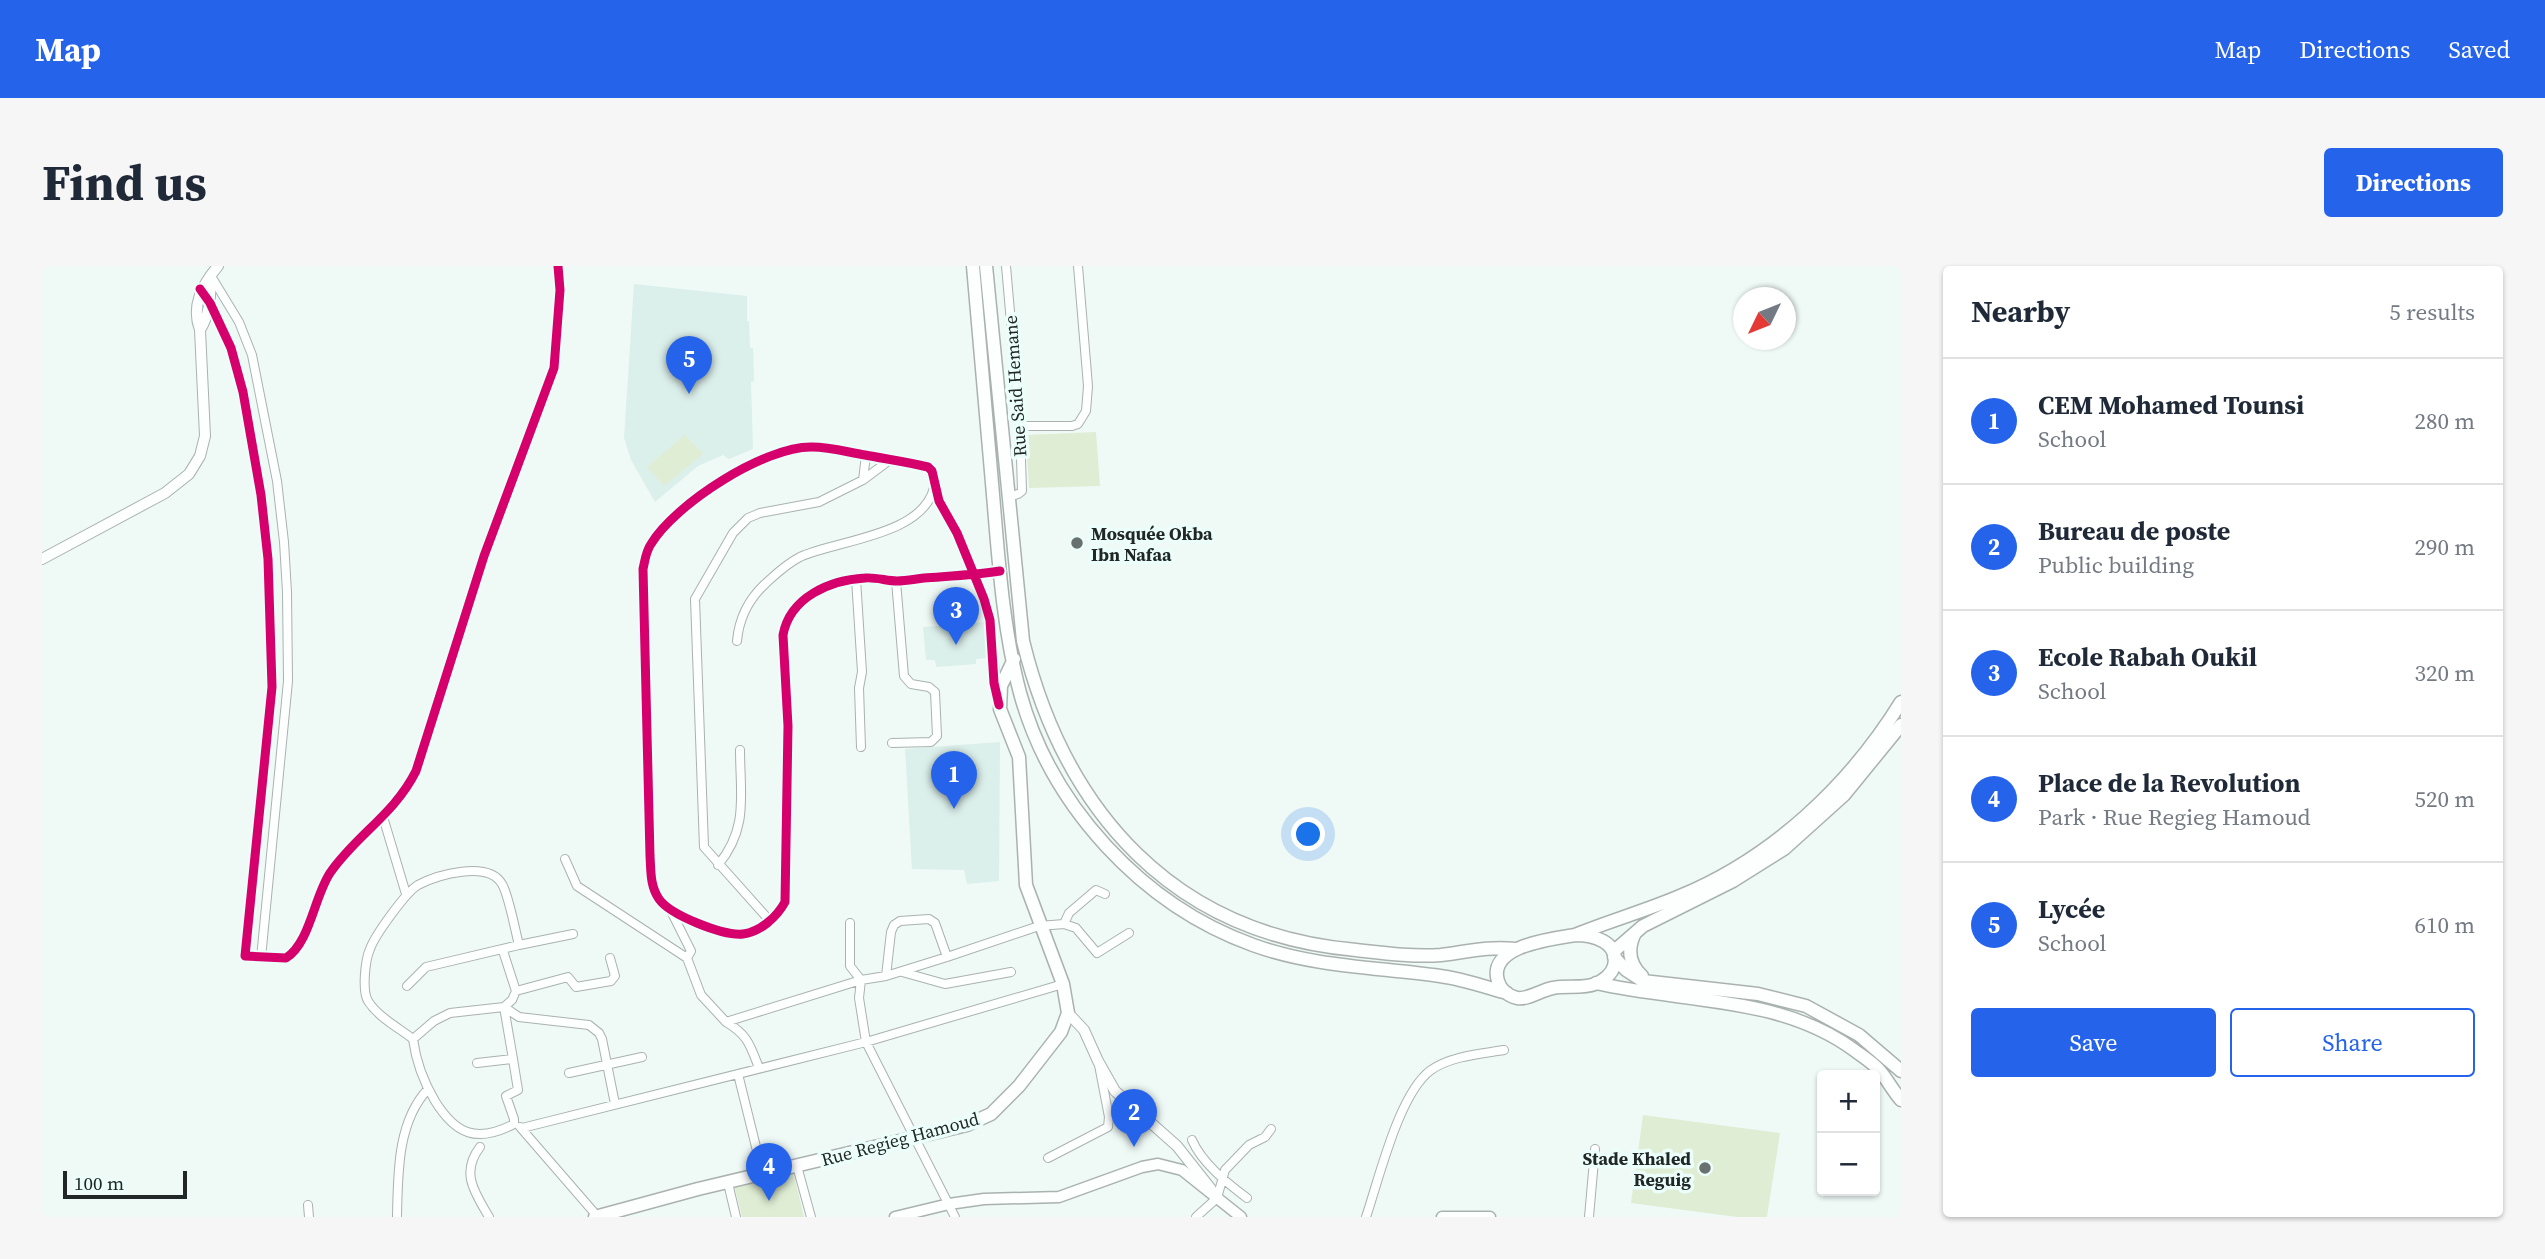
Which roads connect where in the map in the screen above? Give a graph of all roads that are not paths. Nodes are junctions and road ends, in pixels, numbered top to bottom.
1 (558, 266) edge
2 (973, 266) edge
3 (986, 266) edge
4 (1006, 266) edge
5 (1078, 266) edge
6 (214, 270) edge
7 (201, 289) junction
8 (210, 303) junction
9 (200, 330) junction
10 (1020, 426) junction
11 (866, 455) junction
12 (891, 459) junction
13 (863, 480) junction
14 (935, 485) junction
15 (1008, 497) junction
16 (42, 559) edge
17 (1000, 571) junction
18 (973, 575) junction
19 (856, 579) junction
20 (896, 581) junction
21 (737, 641) dead end
22 (1023, 641) junction
23 (1013, 660) junction
24 (1020, 693) junction
25 (1901, 702) edge
26 (999, 705) junction
27 (1901, 724) edge
28 (892, 743) dead end
29 (861, 747) dead end
30 (740, 750) dead end
31 (383, 817) junction
32 (565, 859) dead end
33 (718, 864) junction
34 (406, 894) junction
35 (1105, 894) dead end
36 (1682, 901) junction
37 (670, 911) junction
38 (770, 921) junction
39 (850, 923) dead end
40 (1064, 924) junction
41 (1039, 926) junction
42 (1635, 932) junction
43 (1129, 933) dead end
44 (573, 934) dead end
45 (1575, 935) junction
46 (519, 945) junction
47 (1481, 948) junction
48 (1515, 949) junction
49 (503, 951) junction
50 (1613, 954) junction
51 (947, 957) junction
52 (261, 958) junction
53 (610, 958) dead end
54 (687, 958) junction
55 (902, 972) junction
56 (1011, 972) dead end
57 (886, 976) junction
58 (1443, 976) junction
59 (861, 980) junction
60 (1651, 982) junction
61 (1596, 983) junction
62 (1063, 984) junction
63 (407, 986) dead end
64 (516, 991) junction
65 (1507, 993) junction
66 (503, 1007) junction
67 (1068, 1013) junction
68 (726, 1022) junction
69 (413, 1039) junction
70 (866, 1042) junction
71 (1504, 1050) dead end
72 (642, 1057) dead end
73 (513, 1059) junction
74 (1098, 1061) junction
75 (477, 1063) dead end
76 (606, 1066) junction
77 (759, 1068) junction
78 (1901, 1071) edge
79 (569, 1073) dead end
80 (738, 1074) junction
81 (428, 1089) junction
82 (1901, 1100) edge
83 (615, 1104) junction
84 (518, 1125) junction
85 (1272, 1129) dead end
86 (914, 1138) junction
87 (1192, 1140) dead end
88 (480, 1147) dead end
89 (1595, 1149) dead end
90 (1048, 1157) dead end
91 (797, 1166) junction
92 (763, 1175) junction
93 (1223, 1177) junction
94 (728, 1183) junction
95 (1217, 1198) junction
96 (1247, 1198) dead end
97 (949, 1204) junction
98 (308, 1205) dead end
99 (309, 1217) edge
100 (397, 1217) edge
101 (489, 1217) edge
102 (597, 1217) edge
103 (736, 1217) edge
104 (811, 1217) edge
105 (895, 1217) edge
106 (955, 1217) edge
107 (1196, 1217) edge
108 (1241, 1217) edge
109 (1366, 1217) edge
110 (1441, 1217) edge
111 (1490, 1217) edge
112 (1589, 1217) edge

1 - 31 street
2 - 17 main road
3 - 15 main road
4 - 10 street, Rue Said Hemane
5 - 10 street
6 - 7 street
6 - 8 street
6 - 52 street
7 - 8 street
7 - 9 street
8 - 9 street
8 - 52 street
9 - 16 street
10 - 15 street, Rue Said Hemane
11 - 12 street
11 - 13 street
11 - 37 street
12 - 13 street
12 - 14 street
13 - 33 street
14 - 18 street
14 - 21 street
15 - 22 main road
17 - 18 street
17 - 23 main road
18 - 20 street
18 - 26 street
19 - 20 street
19 - 29 street
19 - 38 street
20 - 28 street
22 - 23 main road
22 - 47 main road
23 - 24 main road
23 - 26 main road
24 - 26 main road
24 - 58 main road
25 - 36 main road
26 - 41 main road
27 - 36 main road
30 - 33 street
31 - 34 street
31 - 52 street
32 - 54 street
33 - 38 street
34 - 46 street
34 - 69 street
35 - 40 street
36 - 42 main road
36 - 45 main road
37 - 38 street
37 - 54 street
39 - 59 street
40 - 41 street
40 - 43 street
41 - 51 street
41 - 62 main road
42 - 50 main road
42 - 60 main road
44 - 46 street
45 - 48 main road
45 - 50 main road
46 - 49 street
47 - 48 main road
47 - 58 main road
48 - 65 main road
49 - 63 street
49 - 64 street
50 - 60 main road
50 - 61 main road
51 - 55 street
51 - 57 street
53 - 64 street
54 - 68 street
55 - 56 street
55 - 57 street
57 - 59 street
58 - 65 main road
59 - 68 street
59 - 70 street
60 - 78 main road
61 - 65 main road
61 - 82 main road
62 - 67 main road
62 - 70 street
64 - 66 street
66 - 69 street
66 - 73 street
66 - 76 street
67 - 74 street
67 - 86 main road, Rue Regieg Hamoud
68 - 77 street
69 - 81 street
70 - 77 street
70 - 86 street
71 - 109 street
72 - 76 street
73 - 75 street
73 - 84 street
74 - 90 street
74 - 95 street
76 - 79 street
76 - 83 street
77 - 80 street
80 - 83 street
80 - 92 street
81 - 84 street
81 - 100 street
83 - 84 street
84 - 102 street
85 - 93 street
86 - 91 main road, Rue Regieg Hamoud
86 - 97 street
87 - 93 street
88 - 101 street
89 - 112 street
91 - 92 main road, Rue Regieg Hamoud
91 - 104 street
92 - 94 main road, Rue Regieg Hamoud
93 - 95 street
93 - 96 street
94 - 102 main road, Rue Regieg Hamoud
94 - 103 street
95 - 97 main road
95 - 107 street
95 - 108 main road
97 - 105 main road
97 - 106 street
98 - 99 street
110 - 111 main road

